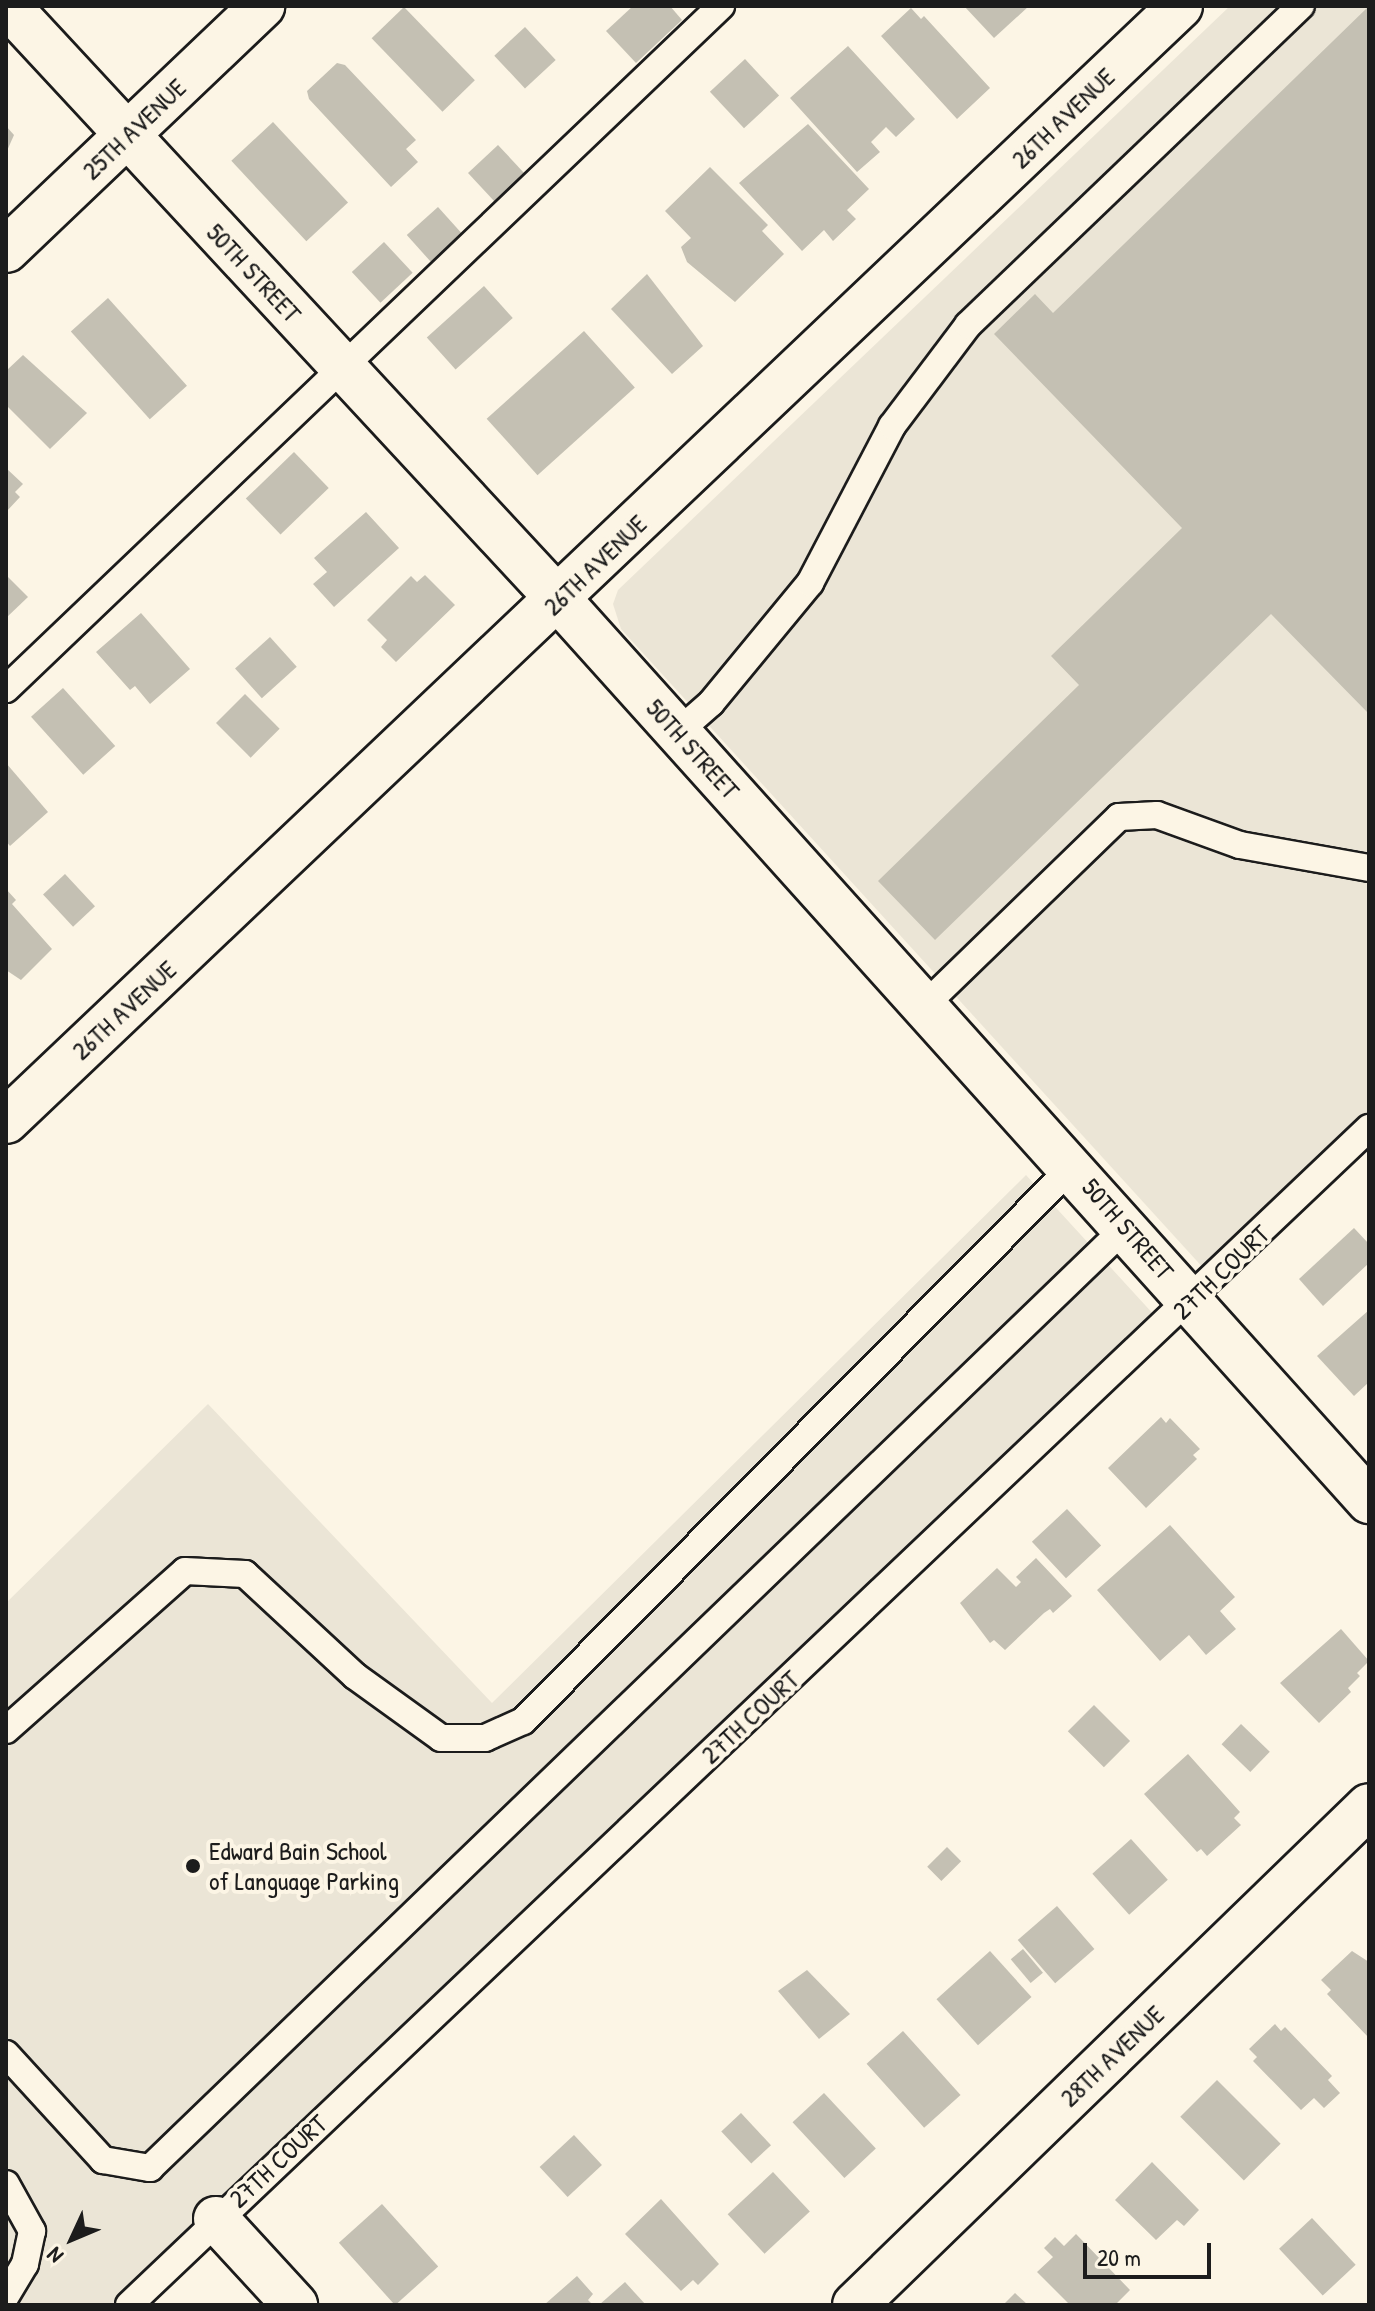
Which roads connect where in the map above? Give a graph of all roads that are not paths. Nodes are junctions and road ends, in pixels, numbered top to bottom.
1 (8, 6) edge
2 (262, 6) edge
3 (721, 6) edge
4 (1180, 6) edge
5 (1301, 6) edge
6 (127, 136) junction
7 (6, 250) edge
8 (341, 367) junction
9 (559, 600) junction
10 (6, 689) edge
11 (678, 732) junction
12 (1369, 868) edge
13 (925, 1005) junction
14 (6, 1121) edge
15 (1369, 1128) edge
16 (1073, 1166) junction
17 (1126, 1227) junction
18 (1191, 1301) junction
19 (1369, 1501) edge
20 (14, 1723) edge
21 (1369, 1806) edge
22 (6, 2054) edge
23 (6, 2184) edge
24 (216, 2219) junction
25 (6, 2296) edge
26 (129, 2305) edge
27 (295, 2305) edge
28 (855, 2305) edge

1 - 6 street, 50TH STREET
2 - 6 street, 25TH AVENUE
3 - 8 lane
4 - 9 street, 26TH AVENUE
5 - 11 lane
6 - 7 street, 25TH AVENUE
6 - 8 street, 50TH STREET
8 - 9 street, 50TH STREET
8 - 10 lane
9 - 11 street, 50TH STREET
9 - 14 street, 26TH AVENUE
11 - 13 street, 50TH STREET
12 - 13 lane
13 - 16 street, 50TH STREET
15 - 18 lane, 27TH COURT
16 - 17 street, 50TH STREET
16 - 20 lane
17 - 18 street, 50TH STREET
17 - 22 lane
18 - 19 street, 50TH STREET
18 - 24 lane, 27TH COURT
21 - 28 street, 28TH AVENUE
23 - 25 lane
24 - 26 lane, 27TH COURT
24 - 27 street

